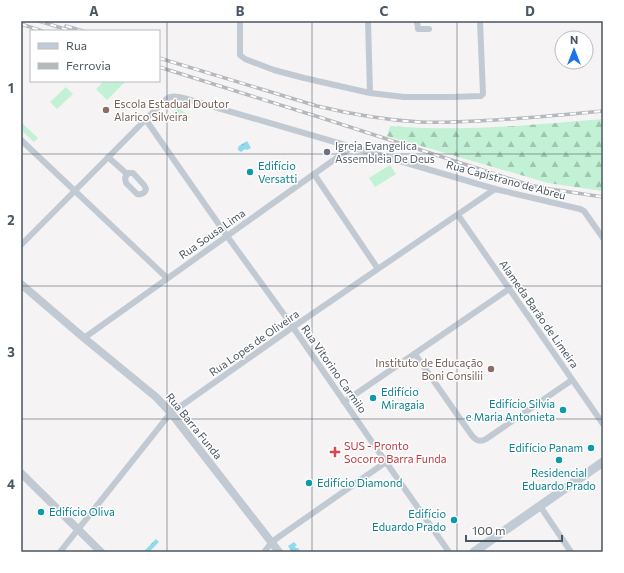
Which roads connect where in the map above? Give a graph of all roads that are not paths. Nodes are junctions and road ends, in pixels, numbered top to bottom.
1 (240, 21) edge
2 (368, 21) edge
3 (417, 21) edge
4 (480, 21) edge
5 (429, 29) dead end
6 (370, 93) junction
7 (146, 120) junction
8 (21, 140) edge
9 (352, 146) junction
10 (108, 158) junction
11 (127, 174) dead end
12 (314, 174) junction
13 (495, 189) junction
14 (75, 191) junction
15 (458, 215) junction
16 (227, 236) junction
17 (603, 238) edge
18 (21, 245) edge
19 (378, 269) junction
20 (167, 278) junction
21 (21, 284) edge
22 (509, 289) junction
23 (293, 327) junction
24 (84, 338) junction
25 (415, 354) junction
26 (572, 380) junction
27 (344, 402) junction
28 (171, 413) junction
29 (603, 424) edge
30 (386, 462) junction
31 (603, 462) edge
32 (21, 474) edge
33 (540, 506) junction
34 (78, 529) junction
35 (272, 542) junction
36 (60, 552) edge
37 (101, 552) edge
38 (264, 552) edge
39 (280, 552) edge
40 (449, 552) edge
41 (474, 552) edge
42 (572, 552) edge

1 - 6 street
2 - 6 street
3 - 5 street
4 - 6 street
7 - 9 street, Rua Capistrano de Abreu
7 - 10 street
7 - 16 street, Rua Vitorino Carmilo
8 - 14 street
9 - 12 street, Rua Sousa Lima
9 - 13 street, Rua Capistrano de Abreu
10 - 11 street
10 - 14 street
12 - 16 street, Rua Sousa Lima
12 - 19 street
13 - 15 street, Rua Lopes de Oliveira
13 - 17 street, Rua Capistrano de Abreu
14 - 18 street
14 - 20 street
15 - 19 street, Rua Lopes de Oliveira
15 - 22 street, Alameda Barão de Limeira
16 - 20 street, Rua Sousa Lima
16 - 23 street, Rua Vitorino Carmilo
19 - 23 street, Rua Lopes de Oliveira
20 - 24 street, Rua Sousa Lima
21 - 24 street, Rua Barra Funda
22 - 25 street
22 - 26 street, Alameda Barão de Limeira
23 - 27 street, Rua Vitorino Carmilo
23 - 28 street, Rua Lopes de Oliveira
24 - 28 street, Rua Barra Funda
25 - 26 street
25 - 27 street
26 - 29 street, Alameda Barão de Limeira
27 - 30 street, Rua Vitorino Carmilo
28 - 34 street, Rua Lopes de Oliveira
28 - 35 street, Rua Barra Funda
30 - 35 street
30 - 40 street, Rua Vitorino Carmilo
31 - 33 main road
32 - 34 street
33 - 41 main road
33 - 42 street
34 - 36 street, Rua Lopes de Oliveira
34 - 37 street
35 - 38 street
35 - 39 street, Rua Barra Funda

